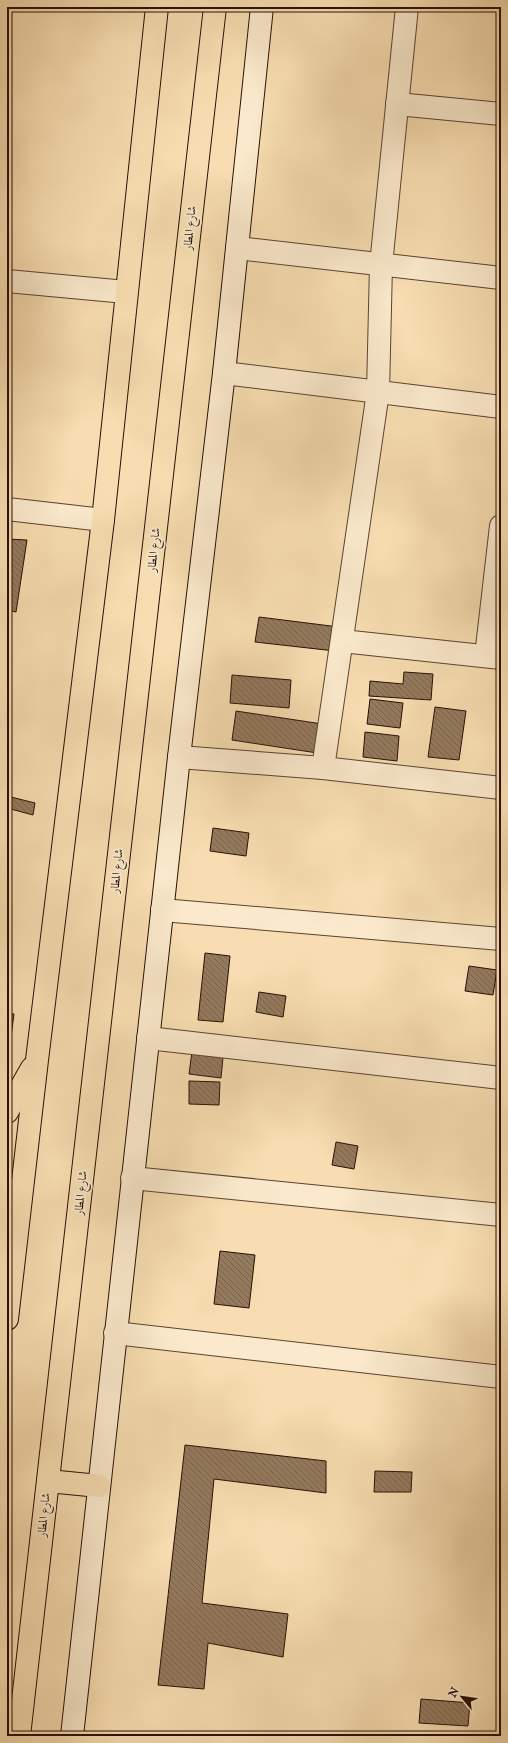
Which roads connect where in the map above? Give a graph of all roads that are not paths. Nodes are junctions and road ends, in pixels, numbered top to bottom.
1 (157, 7) edge
2 (215, 7) edge
3 (262, 7) edge
4 (407, 7) edge
5 (397, 104) junction
6 (501, 114) edge
7 (237, 248) junction
8 (381, 265) junction
9 (501, 278) edge
10 (7, 281) edge
11 (126, 292) junction
12 (224, 372) junction
13 (378, 392) junction
14 (501, 407) edge
15 (7, 509) edge
16 (103, 520) junction
17 (501, 526) edge
18 (342, 641) junction
19 (493, 657) edge
20 (179, 756) junction
21 (323, 768) junction
22 (501, 788) edge
23 (162, 910) junction
24 (501, 939) edge
25 (148, 1038) junction
26 (37, 1060) junction
27 (501, 1078) edge
28 (7, 1112) edge
29 (132, 1178) junction
30 (501, 1215) edge
31 (7, 1319) edge
32 (115, 1333) junction
33 (501, 1377) edge
34 (48, 1481) junction
35 (99, 1486) junction
36 (20, 1736) edge
37 (72, 1736) edge

1 - 11 main road
2 - 34 main road, شارع المطار
3 - 7 street
4 - 5 street
5 - 6 street
5 - 8 street
7 - 8 street
7 - 12 street
8 - 9 street
8 - 13 street
10 - 11 street
11 - 16 main road
12 - 13 street
12 - 20 street
13 - 14 street
13 - 18 street
15 - 16 street
16 - 26 main road
17 - 19 street
18 - 19 street
18 - 21 street
20 - 21 street
20 - 23 street
21 - 22 street
23 - 24 street
23 - 25 street
25 - 27 street
25 - 29 street
26 - 28 main road
26 - 31 main road
29 - 30 street
29 - 32 street
32 - 33 street
32 - 35 street
34 - 35 main road
34 - 36 main road, شارع المطار
35 - 37 street

